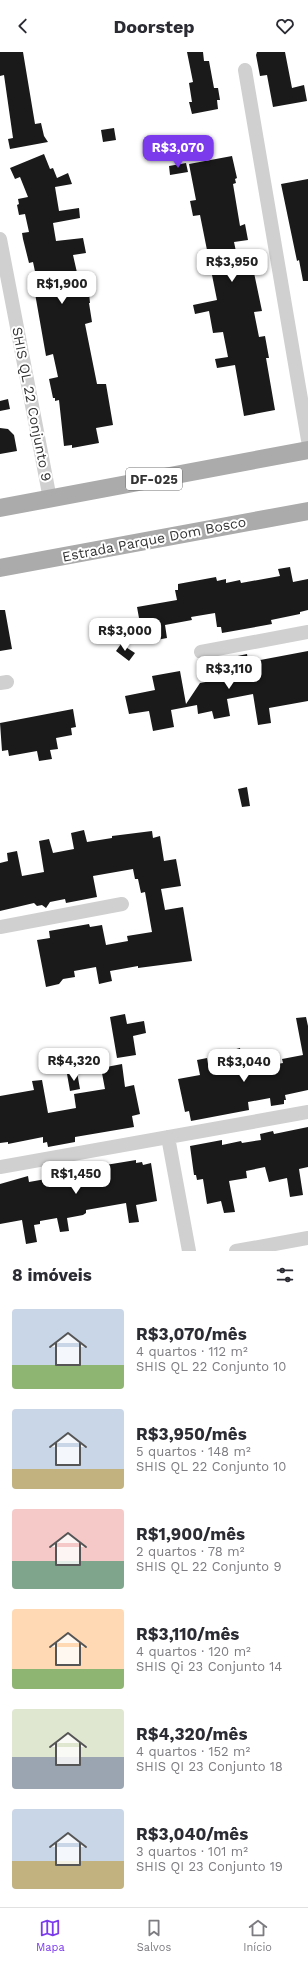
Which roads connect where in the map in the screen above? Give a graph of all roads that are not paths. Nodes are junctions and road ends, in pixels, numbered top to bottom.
1 (245, 70) dead end
2 (0, 239) edge
3 (308, 440) edge
4 (308, 450) edge
5 (50, 498) junction
6 (0, 508) edge
7 (308, 510) edge
8 (0, 568) edge
9 (308, 632) edge
10 (201, 652) dead end
11 (122, 904) dead end
12 (0, 927) edge
13 (308, 1112) edge
14 (168, 1137) junction
15 (0, 1167) edge
16 (308, 1238) edge
17 (189, 1251) edge
18 (236, 1251) edge

1 - 3 street
2 - 5 street, SHIS QL 22 Conjunto 9
4 - 5 main road, DF-025
5 - 6 main road, DF-025
7 - 8 main road, Estrada Parque Dom Bosco
9 - 10 street
11 - 12 street
13 - 14 street
14 - 15 street
14 - 17 street
16 - 18 street

